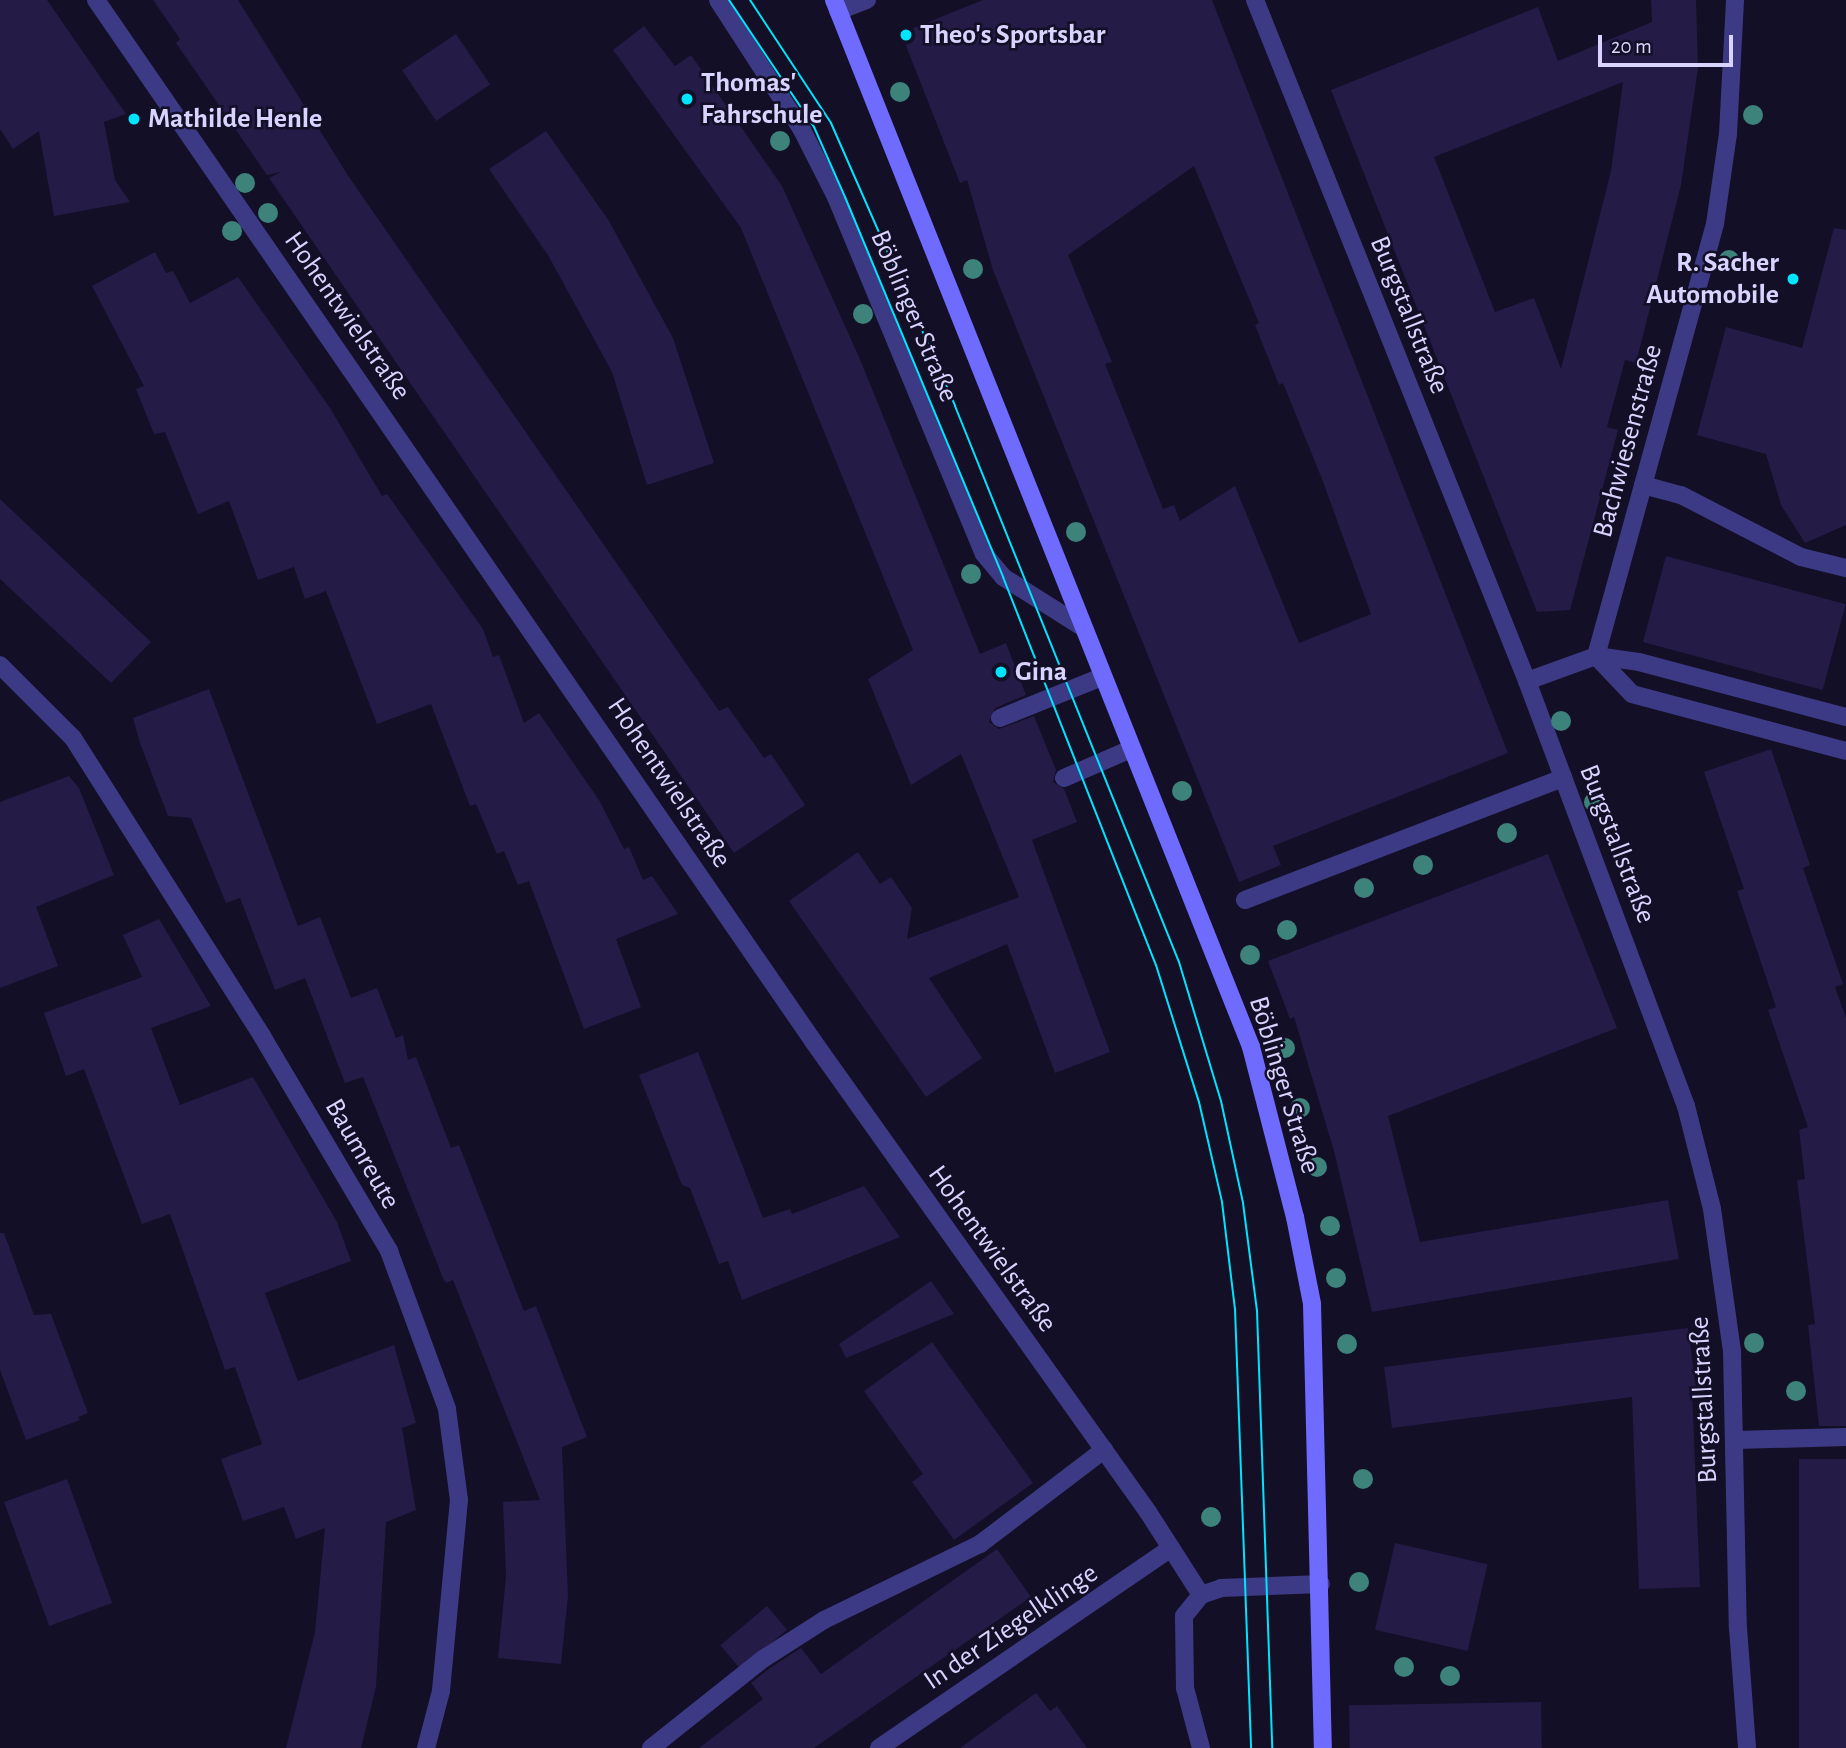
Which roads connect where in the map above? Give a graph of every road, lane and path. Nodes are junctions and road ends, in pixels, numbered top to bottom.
1 (96, 0) edge
2 (718, 0) edge
3 (867, 0) edge
4 (1255, 0) edge
5 (1735, 0) edge
6 (836, 6) edge
7 (1643, 485) junction
8 (1846, 568) edge
9 (1082, 627) junction
10 (1596, 656) junction
11 (0, 664) edge
12 (1102, 677) junction
13 (1527, 681) junction
14 (1846, 717) edge
15 (1000, 718) dead end
16 (1131, 749) junction
17 (1846, 751) edge
18 (1064, 778) dead end
19 (1563, 778) junction
20 (1245, 900) dead end
21 (1846, 1437) edge
22 (1735, 1440) junction
23 (1104, 1450) junction
24 (1171, 1548) junction
25 (1321, 1584) junction
26 (1201, 1594) junction
27 (426, 1748) edge
28 (652, 1748) edge
29 (879, 1748) edge
30 (1201, 1748) edge
31 (1323, 1748) edge
32 (1747, 1748) edge

1 - 23 street, Hohentwielstraße
2 - 9 street, Böblinger Straße
3 - 6 street
4 - 13 street, Burgstallstraße
5 - 7 street, Bachwiesenstraße
6 - 9 street, Böblinger Straße
7 - 8 street
7 - 10 street, Bachwiesenstraße
9 - 12 street, Böblinger Straße
10 - 13 street
10 - 14 street
10 - 17 street
11 - 27 street, Baumreute
12 - 15 street
12 - 16 street, Böblinger Straße
13 - 19 street, Burgstallstraße
16 - 18 street
16 - 25 street, Böblinger Straße
19 - 20 street
19 - 22 street, Burgstallstraße
21 - 22 street
22 - 32 street, Burgstallstraße
23 - 24 street, Hohentwielstraße
23 - 28 street
24 - 26 street, Hohentwielstraße
24 - 29 street, In der Ziegelklinge
25 - 26 street
25 - 31 street, Böblinger Straße
26 - 30 street

